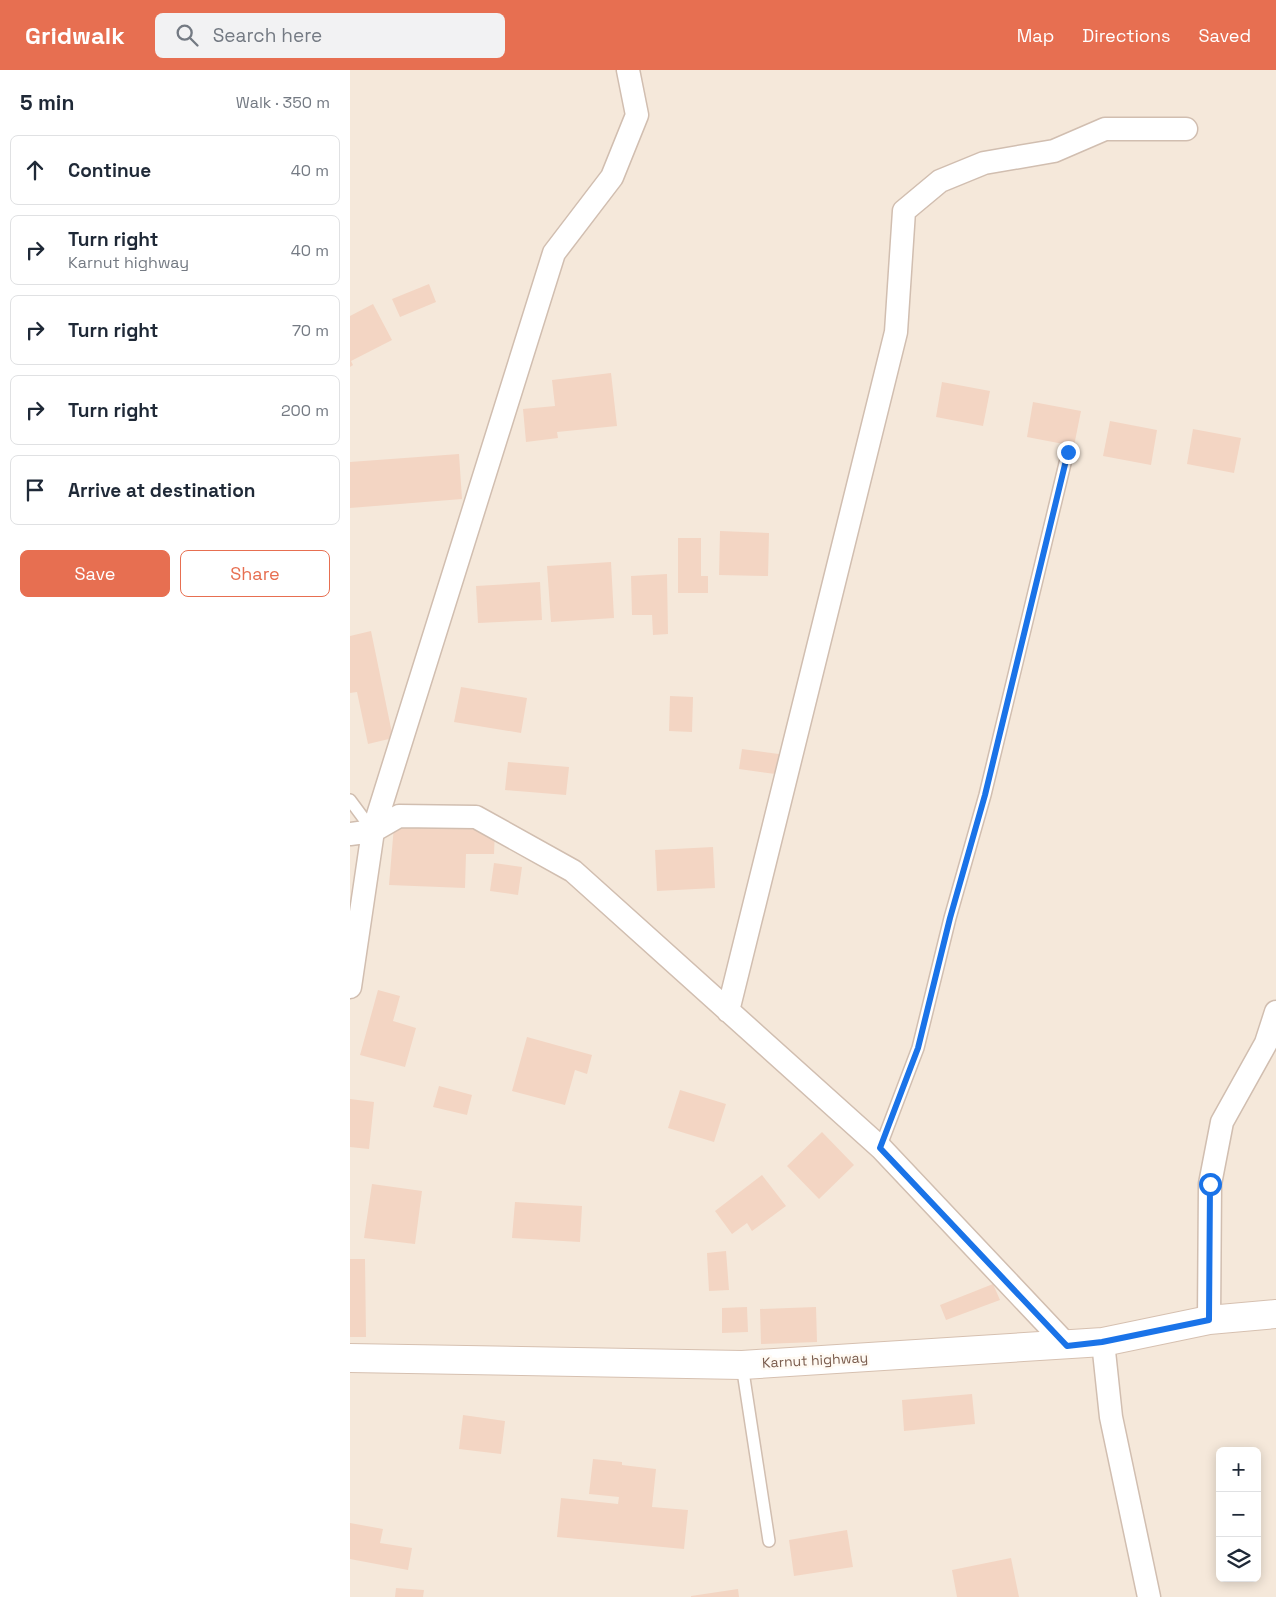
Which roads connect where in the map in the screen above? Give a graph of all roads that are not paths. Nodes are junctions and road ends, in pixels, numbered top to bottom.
1 (628, 70) edge
2 (1186, 129) dead end
3 (1068, 452) dead end
4 (350, 800) edge
5 (374, 831) junction
6 (350, 834) edge
7 (350, 987) edge
8 (728, 1011) junction
9 (1276, 1012) edge
10 (880, 1148) junction
11 (1276, 1314) edge
12 (1209, 1320) junction
13 (1102, 1342) junction
14 (1067, 1346) junction
15 (350, 1358) edge
16 (742, 1365) junction
17 (770, 1541) dead end
18 (1149, 1597) edge

1 - 5 street
2 - 8 street
3 - 10 lane
4 - 5 lane
5 - 6 street
5 - 7 street
5 - 8 street
8 - 10 street
9 - 12 street
10 - 14 street
11 - 12 main road, Karnut highway
12 - 13 main road, Karnut highway
13 - 14 main road, Karnut highway
13 - 18 street
14 - 16 main road, Karnut highway
15 - 16 main road, Karnut highway
16 - 17 lane

